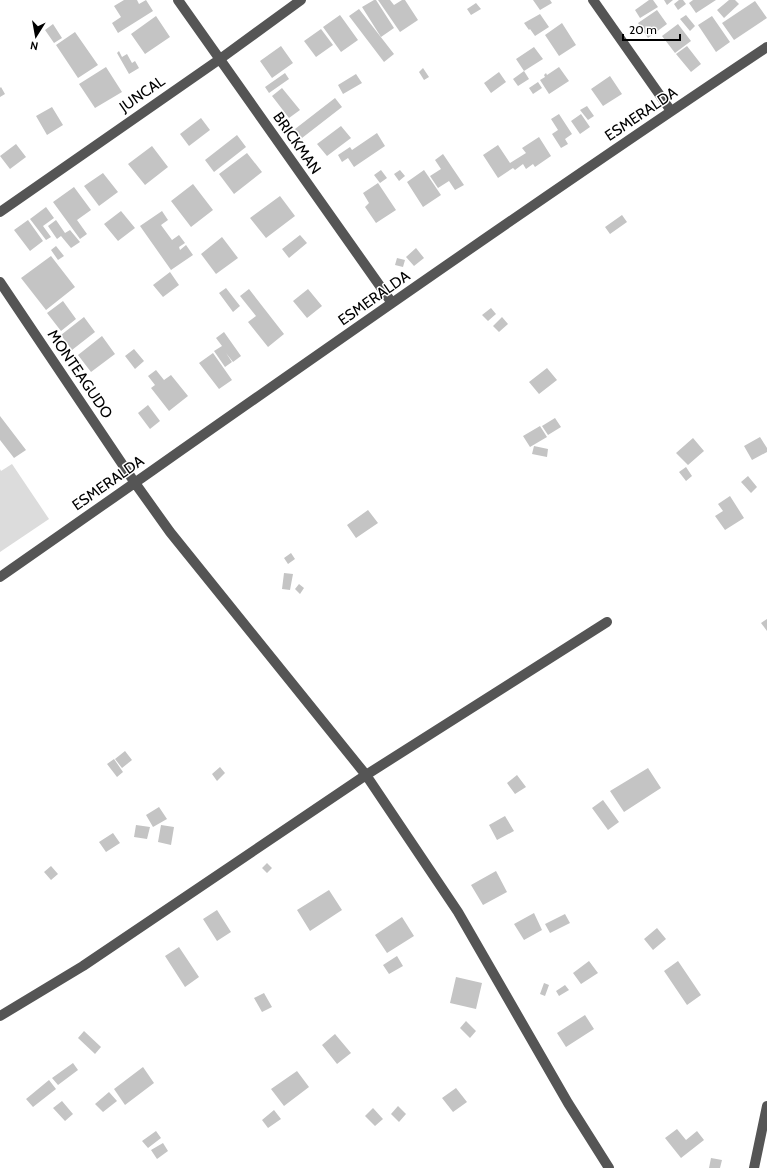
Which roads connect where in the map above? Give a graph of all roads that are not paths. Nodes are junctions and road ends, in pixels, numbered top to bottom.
1 (178, 0) edge
2 (301, 0) edge
3 (593, 0) edge
4 (767, 47) edge
5 (220, 59) junction
6 (671, 111) junction
7 (0, 212) edge
8 (0, 282) edge
9 (392, 303) junction
10 (134, 483) junction
11 (0, 576) edge
12 (607, 622) dead end
13 (366, 774) junction
14 (0, 1016) edge
15 (767, 1106) edge
16 (609, 1168) edge
17 (754, 1168) edge

1 - 5 street, BRICKMAN
2 - 5 street, JUNCAL
3 - 6 street
4 - 6 street, ESMERALDA
5 - 7 street, JUNCAL
5 - 9 street, BRICKMAN
6 - 9 street, ESMERALDA
8 - 10 street, MONTEAGUDO
9 - 10 street, ESMERALDA
10 - 11 street, ESMERALDA
10 - 13 street, MONTEAGUDO
12 - 13 street
13 - 14 street
13 - 16 street, MONTEAGUDO
15 - 17 street

